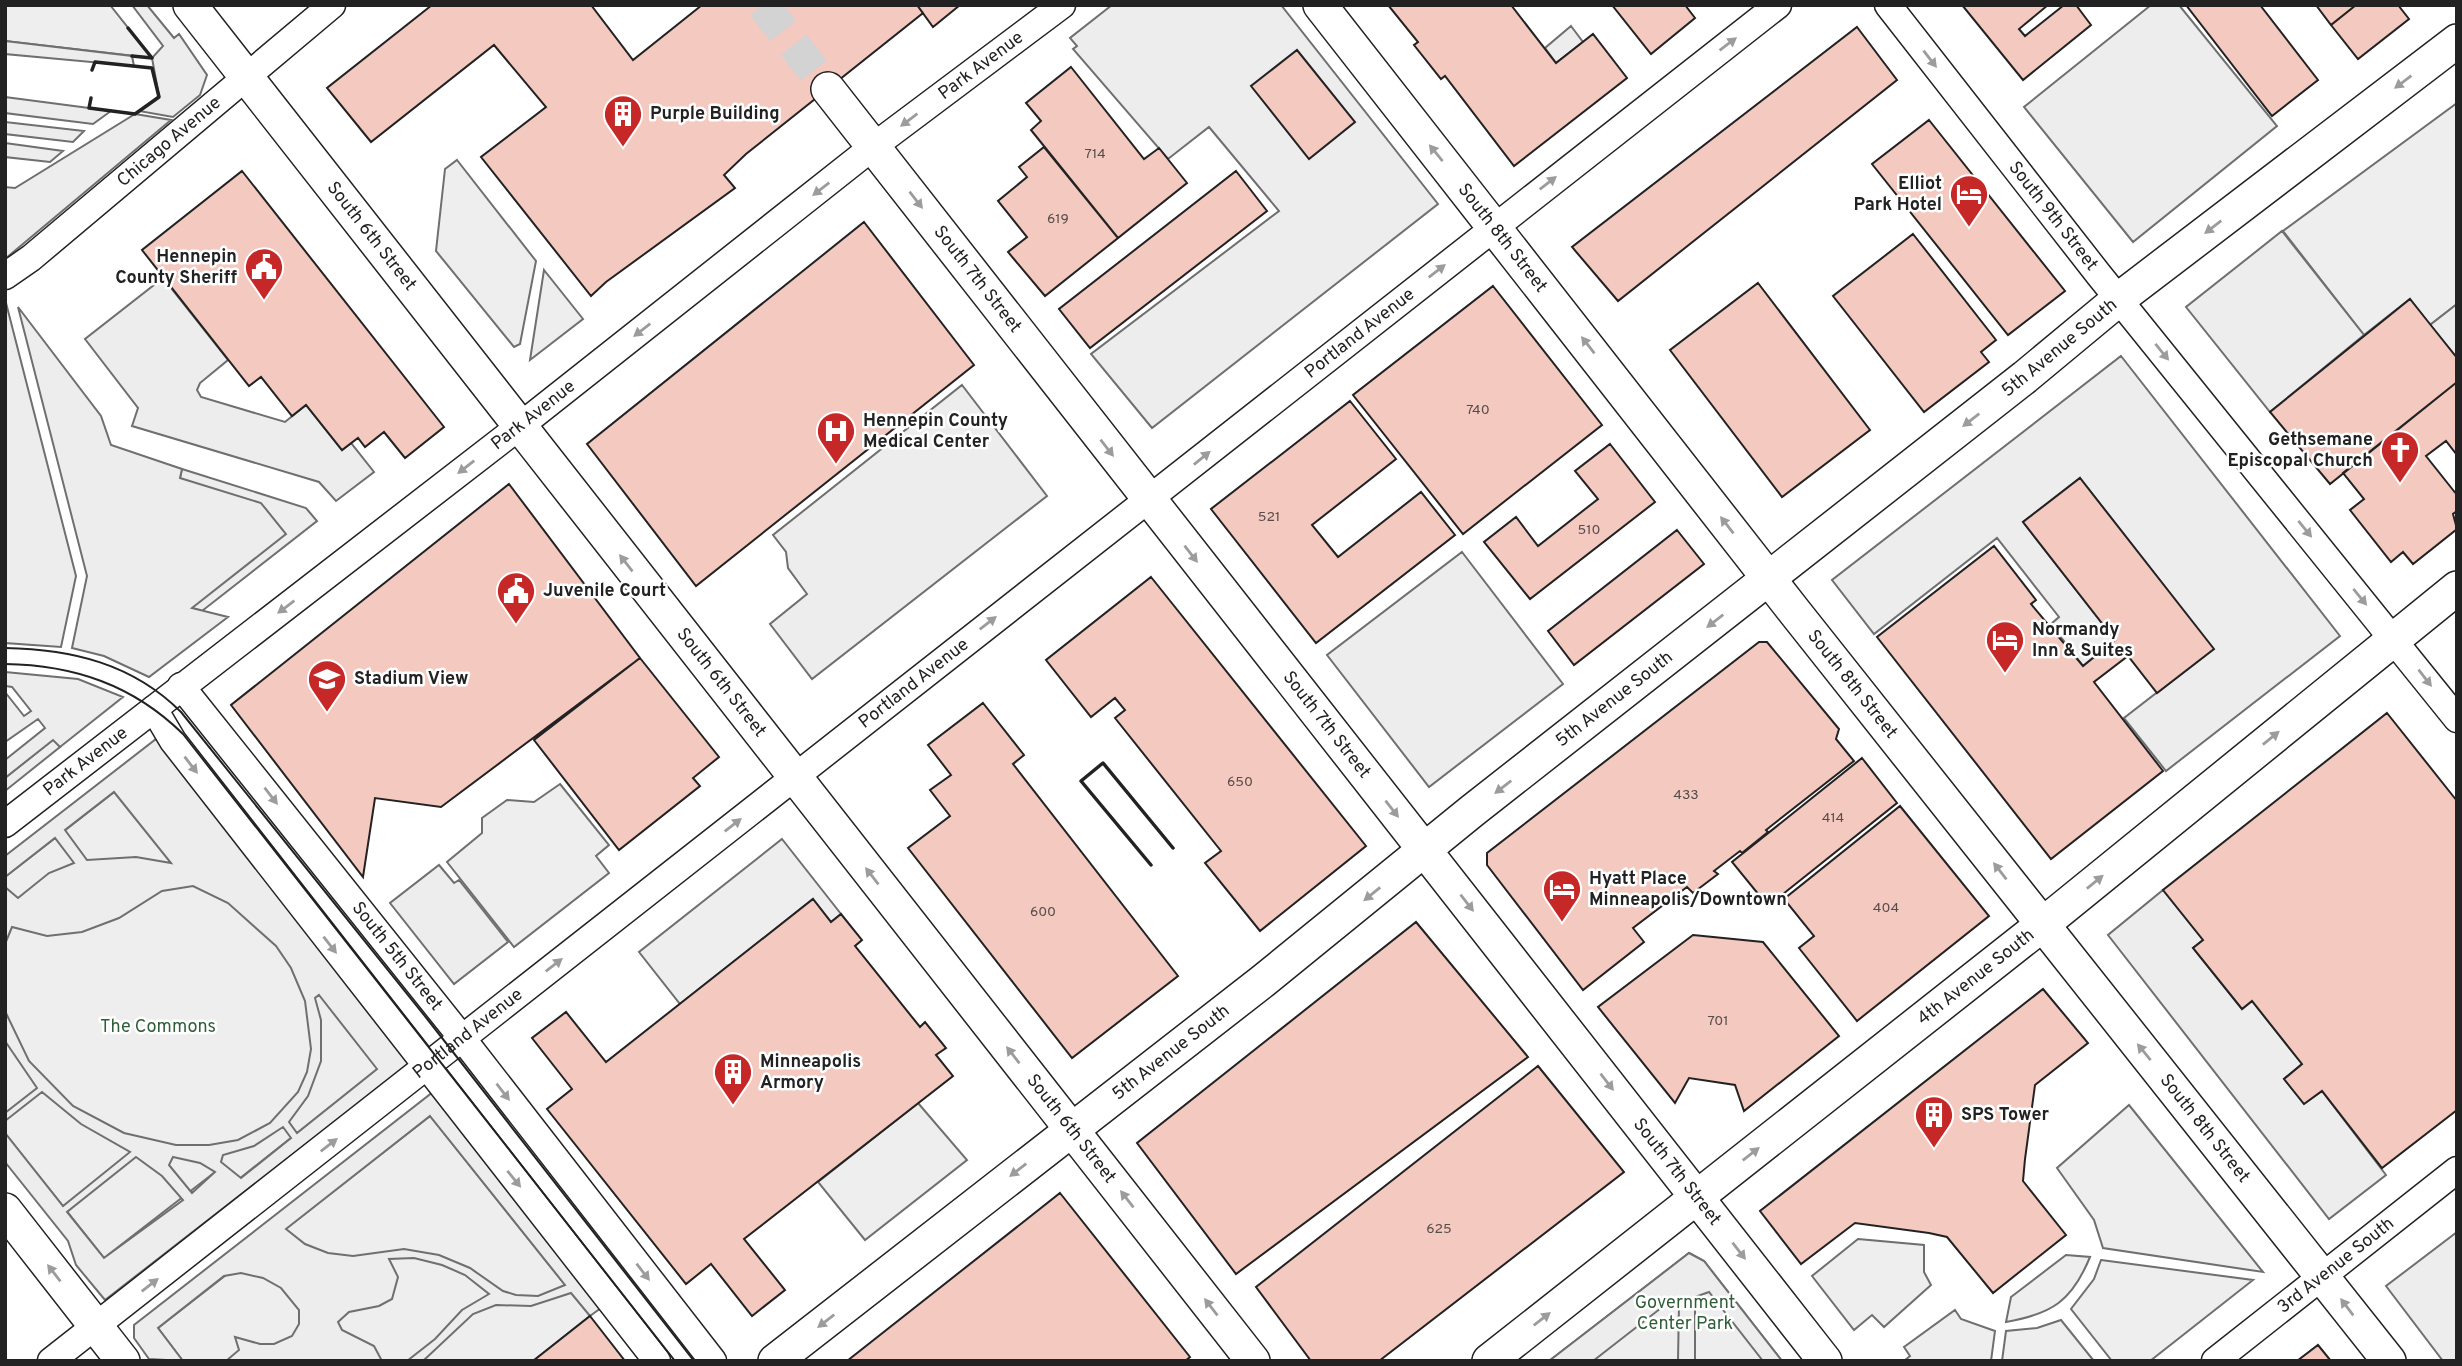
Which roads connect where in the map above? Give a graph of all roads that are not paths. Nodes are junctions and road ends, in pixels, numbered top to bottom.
1 (190, 5) edge
2 (331, 5) edge
3 (1062, 5) edge
4 (1320, 5) edge
5 (1778, 5) edge
6 (1888, 5) edge
7 (2457, 41) edge
8 (245, 76) junction
9 (828, 89) tunnel mouth
10 (874, 146) junction
11 (1494, 225) junction
12 (5, 276) edge
13 (2119, 299) junction
14 (520, 426) junction
15 (1148, 501) junction
16 (1769, 579) junction
17 (2457, 588) edge
18 (2393, 638) junction
19 (181, 686) junction
20 (154, 709) junction
21 (2457, 719) edge
22 (794, 778) junction
23 (5, 824) edge
24 (1425, 850) junction
25 (2042, 925) junction
26 (462, 1038) junction
27 (426, 1068) junction
28 (1071, 1127) junction
29 (2457, 1170) edge
30 (1697, 1197) junction
31 (5, 1210) edge
32 (2325, 1277) junction
33 (96, 1327) junction
34 (51, 1361) edge
35 (123, 1361) edge
36 (657, 1361) edge
37 (713, 1361) edge
38 (775, 1361) edge
39 (1253, 1361) edge
40 (1489, 1361) edge
41 (1825, 1361) edge
42 (2215, 1361) edge
43 (2389, 1361) edge

1 - 8 main road, South 6th Street
2 - 8 street, Chicago Avenue
3 -> 10 street, Park Avenue
11 -> 4 main road, South 8th Street
11 -> 5 street, Portland Avenue
6 -> 13 street, South 9th Street
7 -> 13 main road, 5th Avenue South
8 - 12 street, Chicago Avenue
8 - 14 main road, South 6th Street
9 - 10 main road, South 7th Street
10 -> 14 street, Park Avenue
10 -> 15 main road, South 7th Street
15 -> 11 street, Portland Avenue
16 -> 11 main road, South 8th Street
13 -> 16 main road, 5th Avenue South
13 -> 18 street, South 9th Street
14 -> 19 street, Park Avenue
22 -> 14 main road, South 6th Street
22 -> 15 street, Portland Avenue
15 -> 24 main road, South 7th Street
16 -> 24 main road, 5th Avenue South
25 -> 16 main road, South 8th Street
17 - 18 main road, 4th Avenue South
18 -> 21 street, South 9th Street
25 -> 18 main road, 4th Avenue South
19 - 20 street, Park Avenue
19 -> 26 street, South 5th Street
20 - 23 street, Park Avenue
20 -> 27 street
26 -> 22 street, Portland Avenue
28 -> 22 main road, South 6th Street
24 -> 28 main road, 5th Avenue South
24 -> 30 main road, South 7th Street
30 -> 25 main road, 4th Avenue South
32 -> 25 main road, South 8th Street
26 - 27 street, Portland Avenue
26 -> 37 street, South 5th Street
33 -> 27 street, Portland Avenue
27 -> 36 street
28 -> 38 main road, 5th Avenue South
39 -> 28 main road, South 6th Street
29 - 32 street, 3rd Avenue South
40 -> 30 main road, 4th Avenue South
30 -> 41 main road, South 7th Street
33 -> 31 main road
32 - 42 street, 3rd Avenue South
43 -> 32 main road, South 8th Street
33 - 34 street, Portland Avenue
33 - 35 main road

